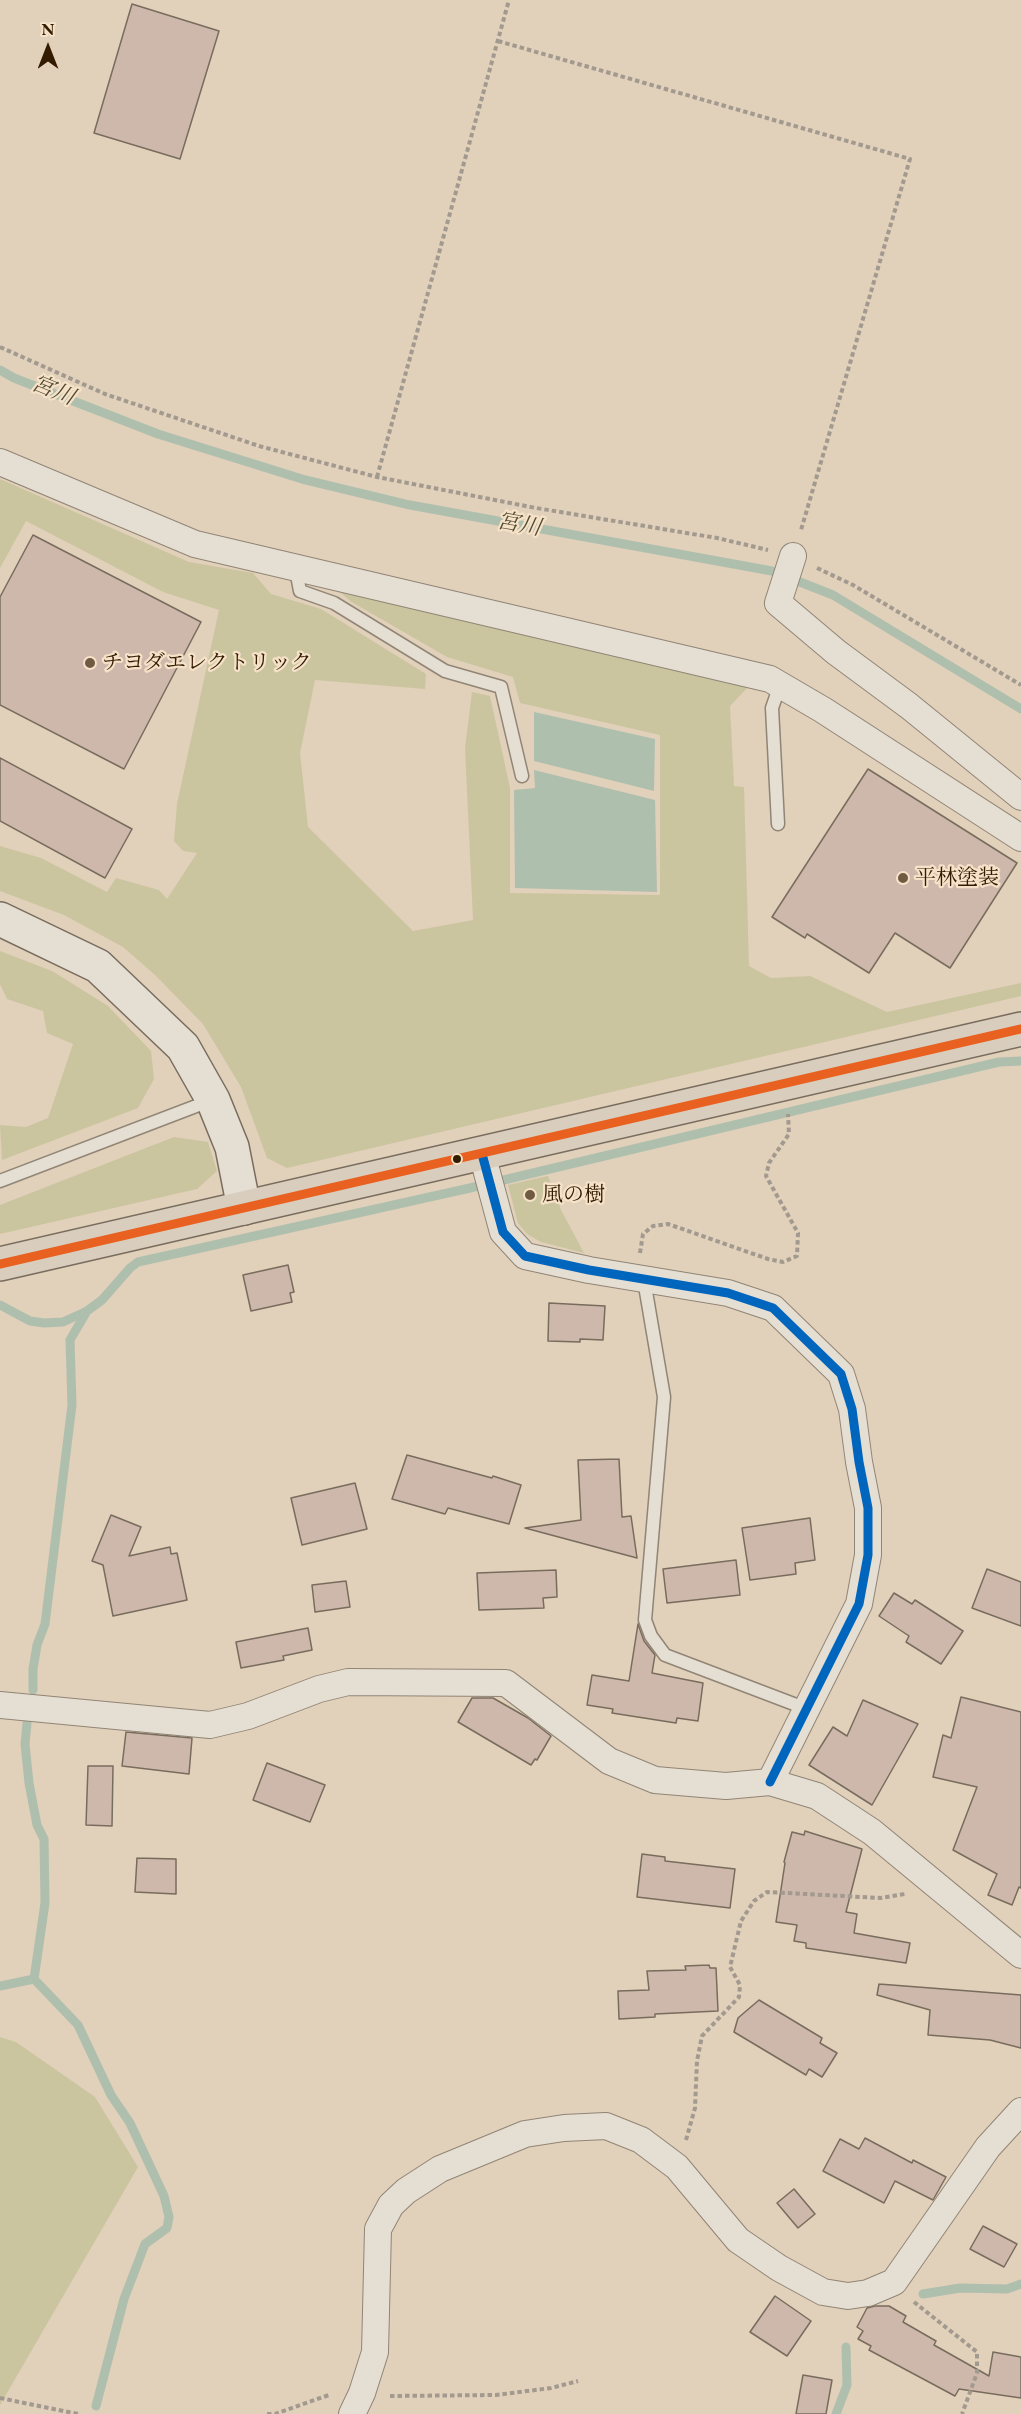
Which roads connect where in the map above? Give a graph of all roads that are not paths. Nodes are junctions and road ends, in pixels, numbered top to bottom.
1 (0, 462) edge
2 (793, 556) road end
3 (296, 570) junction
4 (780, 685) junction
5 (522, 776) dead end
6 (1021, 797) edge
7 (778, 824) dead end
8 (1021, 838) edge
9 (0, 919) edge
10 (1021, 1029) edge
11 (213, 1100) junction
12 (487, 1173) junction
13 (0, 1181) edge
14 (244, 1208) junction
15 (0, 1264) edge
16 (644, 1280) junction
17 (0, 1705) edge
18 (807, 1709) junction
19 (770, 1782) junction
20 (1016, 1942) edge
21 (1021, 2110) edge
22 (357, 2404) edge

1 - 3 street
2 - 6 street
3 - 4 street
3 - 5 lane
4 - 7 lane
4 - 8 street
9 - 11 street
10 - 12 highway
11 - 13 lane
11 - 14 street
12 - 14 highway
12 - 16 street
14 - 15 highway
16 - 18 lane
16 - 18 street
17 - 19 street
18 - 19 street
19 - 20 street
21 - 22 street

